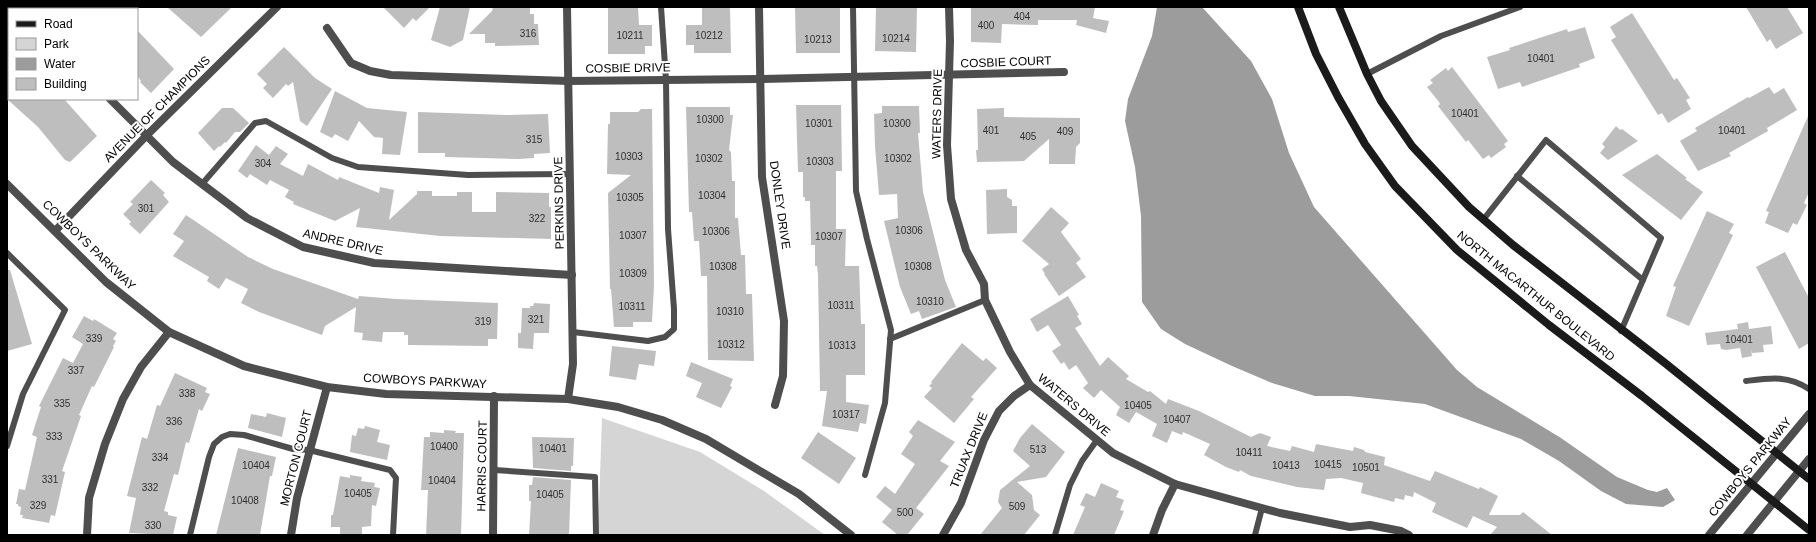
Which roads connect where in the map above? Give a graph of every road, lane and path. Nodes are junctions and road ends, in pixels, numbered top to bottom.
1 (567, 7) edge
2 (662, 7) edge
3 (759, 7) edge
4 (853, 7) edge
5 (949, 7) edge
6 (1298, 7) edge
7 (1339, 7) edge
8 (1520, 7) edge
9 (272, 9) edge
10 (327, 28) dead end
11 (1064, 72) dead end
12 (1367, 74) junction
13 (949, 75) junction
14 (854, 77) junction
15 (759, 79) junction
16 (666, 80) junction
17 (569, 81) junction
18 (111, 100) edge
19 (146, 136) junction
20 (570, 174) junction
21 (1517, 176) junction
22 (7, 184) edge
23 (202, 184) junction
24 (1483, 220) junction
25 (56, 230) junction
26 (7, 253) edge
27 (572, 275) junction
28 (1643, 280) junction
29 (985, 300) junction
30 (1621, 331) junction
31 (169, 332) junction
32 (573, 332) junction
33 (890, 339) junction
34 (1746, 380) dead end
35 (1030, 385) junction
36 (326, 387) junction
37 (1809, 390) edge
38 (494, 396) junction
39 (568, 399) junction
40 (775, 405) dead end
41 (1809, 414) edge
42 (1097, 440) junction
43 (7, 446) edge
44 (310, 450) junction
45 (1778, 454) junction
46 (1809, 459) edge
47 (494, 470) junction
48 (1799, 471) junction
49 (865, 476) dead end
50 (1809, 479) edge
51 (1175, 484) junction
52 (1753, 484) junction
53 (1775, 502) junction
54 (1262, 508) junction
55 (1809, 530) edge
56 (1349, 531) edge
57 (87, 535) edge
58 (190, 535) edge
59 (291, 535) edge
60 (393, 535) edge
61 (493, 535) edge
62 (596, 535) edge
63 (850, 535) edge
64 (943, 535) edge
65 (1055, 535) edge
66 (1153, 535) edge
67 (1255, 535) edge
68 (1409, 535) edge
69 (1709, 535) edge
70 (1747, 535) edge

1 - 17 street, PERKINS DRIVE
2 - 16 lane
3 - 15 street, DONLEY DRIVE
4 - 14 lane
5 - 13 street, WATERS DRIVE
6 - 52 main road, NORTH MACARTHUR BOULEVARD
7 - 12 main road, NORTH MACARTHUR BOULEVARD
8 - 12 lane
9 - 19 street, AVENUE OF CHAMPIONS
10 - 17 street, COSBIE DRIVE
11 - 13 street, COSBIE COURT
12 - 24 main road, NORTH MACARTHUR BOULEVARD
13 - 14 street, COSBIE DRIVE
13 - 29 street, WATERS DRIVE
14 - 15 street, COSBIE DRIVE
14 - 33 lane
15 - 16 street, COSBIE DRIVE
15 - 40 street, DONLEY DRIVE
16 - 17 street, COSBIE DRIVE
16 - 32 lane
17 - 20 street, PERKINS DRIVE
18 - 19 street, ANDRE DRIVE
19 - 23 street, ANDRE DRIVE
19 - 25 street, AVENUE OF CHAMPIONS
20 - 23 lane
20 - 27 street, PERKINS DRIVE
21 - 24 lane
21 - 28 lane
21 - 28 lane
22 - 25 street, COWBOYS PARKWAY
23 - 27 street, ANDRE DRIVE
24 - 30 main road, NORTH MACARTHUR BOULEVARD
25 - 31 street, COWBOYS PARKWAY
26 - 43 lane
27 - 32 street, PERKINS DRIVE
28 - 30 lane
29 - 33 lane
29 - 35 street, WATERS DRIVE
30 - 45 main road, NORTH MACARTHUR BOULEVARD
31 - 36 street, COWBOYS PARKWAY
31 - 57 street
32 - 39 street, PERKINS DRIVE
33 - 49 lane
34 - 37 lane
35 - 42 street, WATERS DRIVE
35 - 64 street, TRUAX DRIVE
36 - 38 street, COWBOYS PARKWAY
36 - 44 street, MORTON COURT
38 - 39 street, COWBOYS PARKWAY
38 - 47 street, HARRIS COURT
39 - 63 street, COWBOYS PARKWAY
41 - 45 street, COWBOYS PARKWAY
42 - 51 street, WATERS DRIVE
42 - 65 lane
44 - 58 lane
44 - 59 street, MORTON COURT
44 - 60 lane
45 - 48 main road, NORTH MACARTHUR BOULEVARD
45 - 52 street, COWBOYS PARKWAY
46 - 48 street
47 - 61 street, HARRIS COURT
47 - 62 lane
48 - 50 main road, NORTH MACARTHUR BOULEVARD
48 - 53 street
51 - 54 street, WATERS DRIVE
51 - 66 street
52 - 53 main road, NORTH MACARTHUR BOULEVARD
52 - 69 street, COWBOYS PARKWAY
53 - 55 main road, NORTH MACARTHUR BOULEVARD
53 - 70 street
54 - 56 street, WATERS DRIVE
54 - 67 lane
56 - 68 street, WATERS DRIVE

